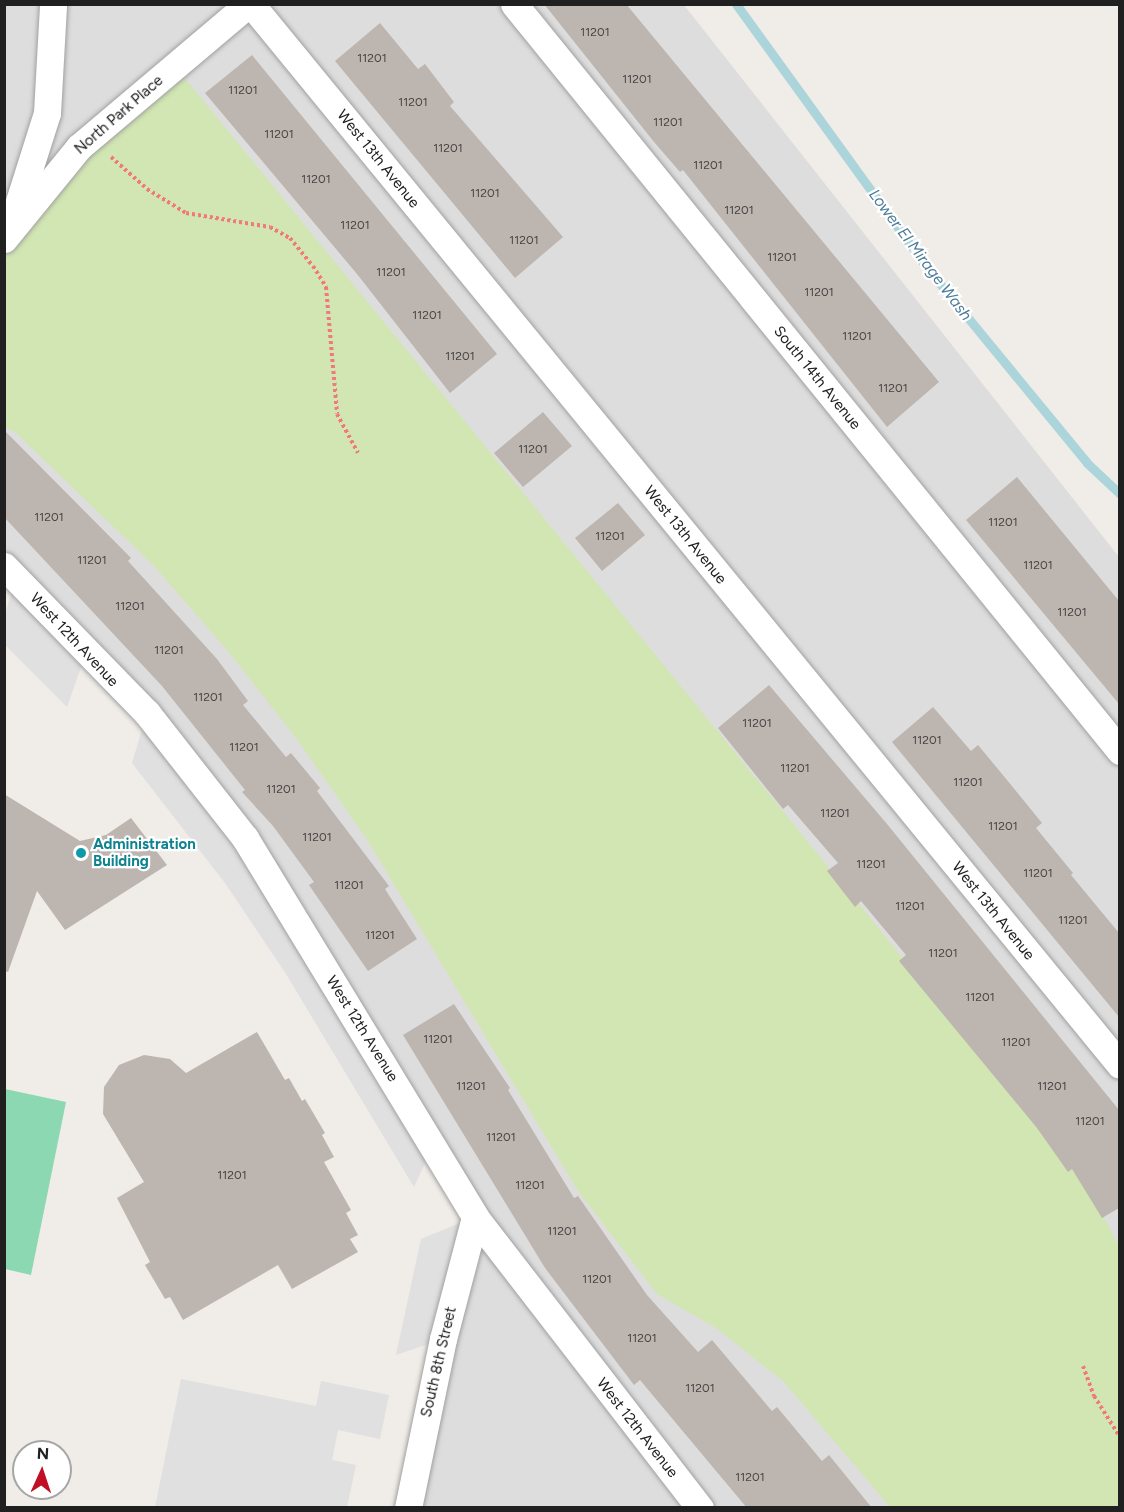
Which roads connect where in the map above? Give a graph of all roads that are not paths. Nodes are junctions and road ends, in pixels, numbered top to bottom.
1 (53, 4) edge
2 (250, 4) edge
3 (514, 4) edge
4 (7, 236) edge
5 (4, 566) edge
6 (1119, 751) edge
7 (1119, 1065) edge
8 (475, 1217) junction
9 (408, 1508) edge
10 (700, 1508) edge

1 - 4 street
2 - 4 street, North Park Place
2 - 7 street, West 13th Avenue
3 - 6 street, South 14th Avenue
5 - 8 street, West 12th Avenue
8 - 9 street, South 8th Street
8 - 10 street, West 12th Avenue

